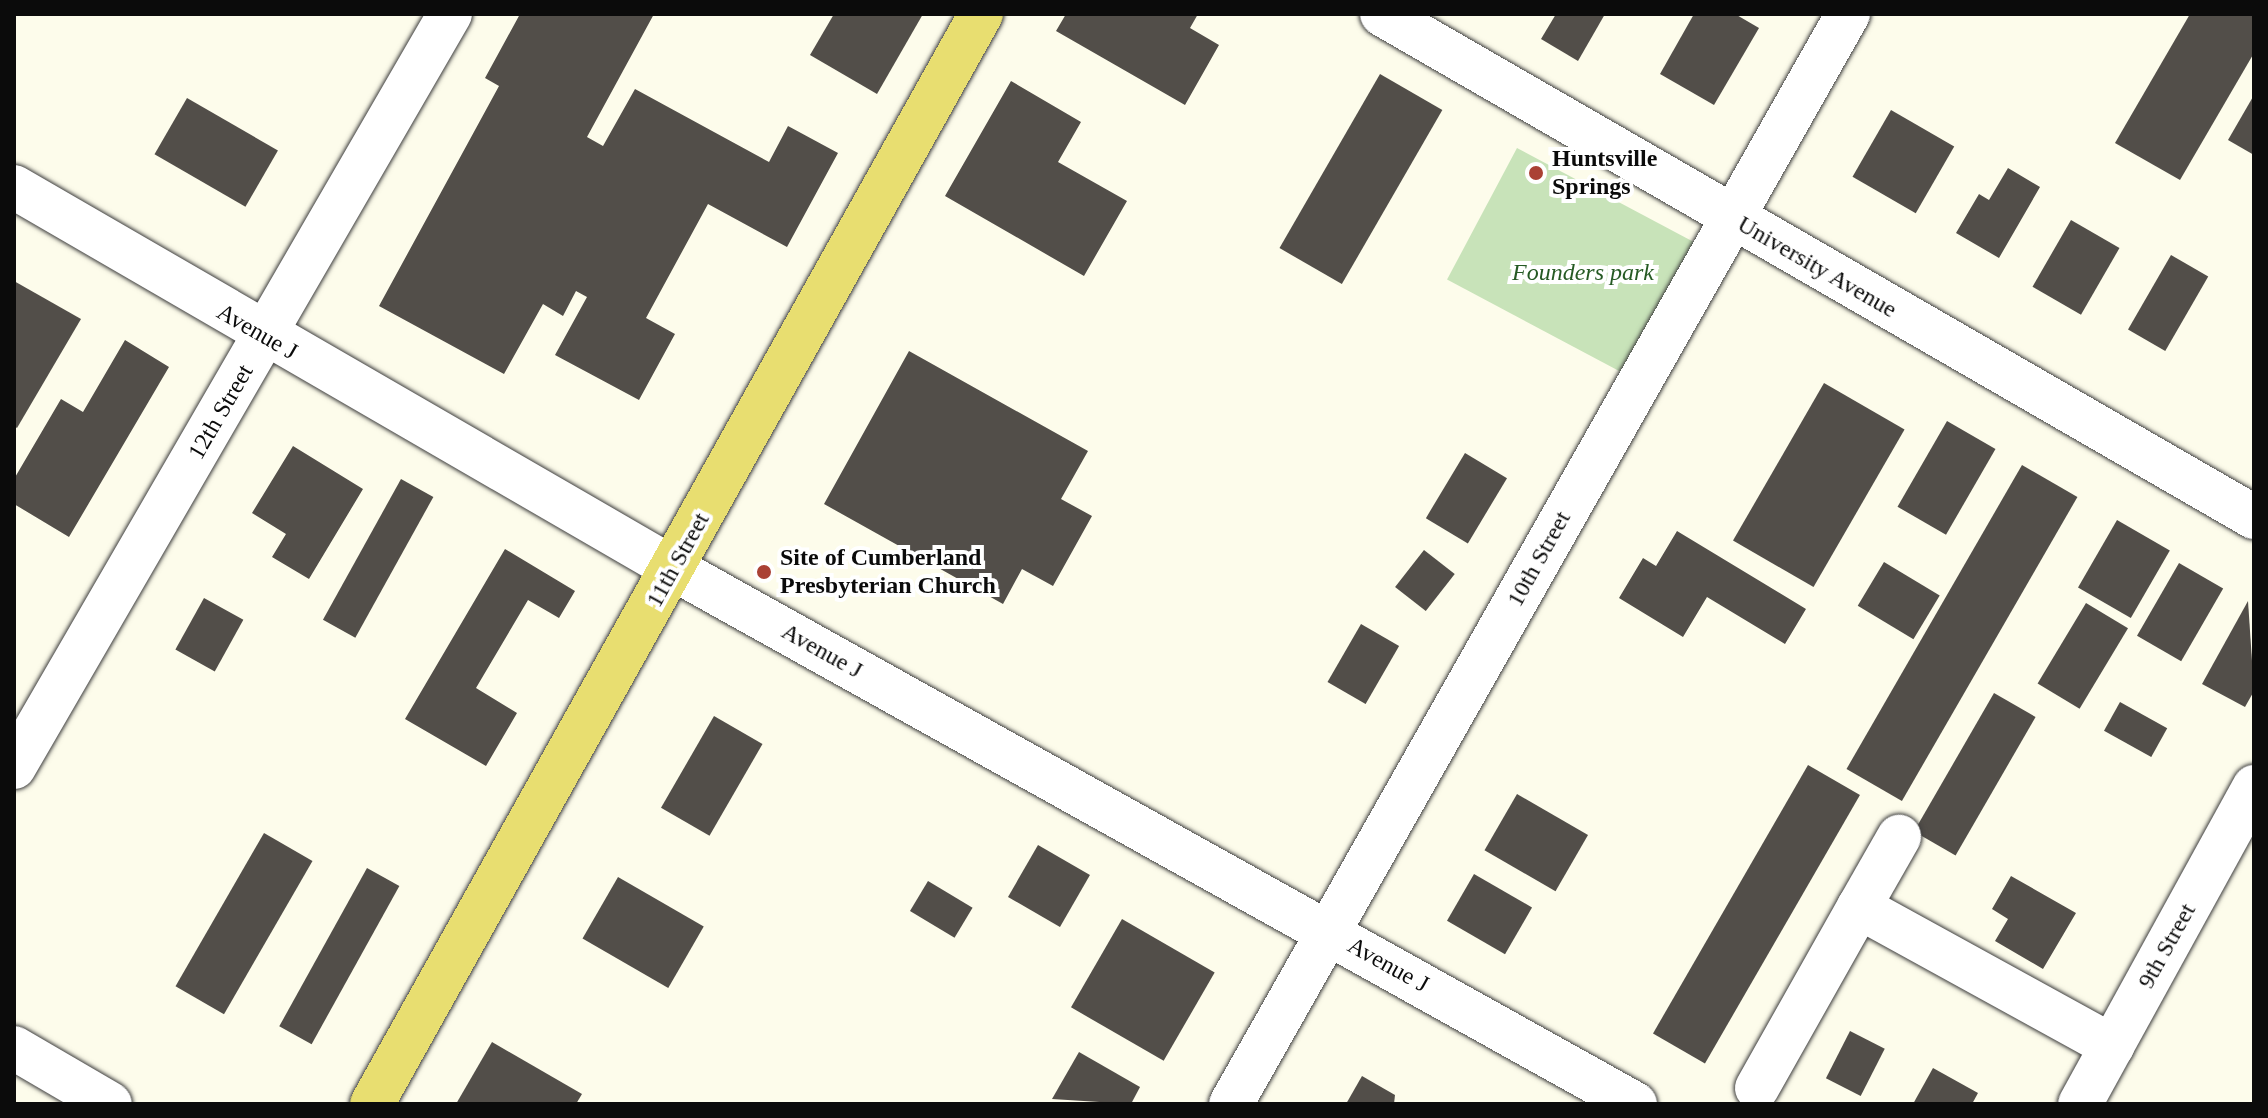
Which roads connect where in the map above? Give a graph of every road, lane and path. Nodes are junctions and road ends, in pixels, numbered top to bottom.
1 (450, 14) edge
2 (981, 14) edge
3 (1382, 14) edge
4 (1848, 14) edge
5 (14, 187) edge
6 (1731, 217) junction
7 (264, 337) junction
8 (2254, 517) edge
9 (674, 569) junction
10 (14, 767) edge
11 (2254, 787) edge
12 (1899, 837) dead end
13 (1859, 907) junction
14 (1329, 932) junction
15 (2112, 1046) junction
16 (14, 1048) edge
17 (1757, 1088) dead end
18 (98, 1101) edge
19 (372, 1104) edge
20 (1231, 1104) edge
21 (1635, 1104) edge
22 (2080, 1104) edge

1 - 7 street, 12th Street
2 - 9 main road, 11th Street
3 - 6 street, University Avenue
4 - 6 street, 10th Street
5 - 7 street, Avenue J
6 - 8 street, University Avenue
6 - 14 street, 10th Street
7 - 9 street, Avenue J
7 - 10 street, 12th Street
9 - 14 street, Avenue J
9 - 19 main road, 11th Street
11 - 15 street, 9th Street
12 - 13 street
13 - 15 street
13 - 17 street
14 - 20 street, 10th Street
14 - 21 street, Avenue J
15 - 22 street, 9th Street
16 - 18 street

